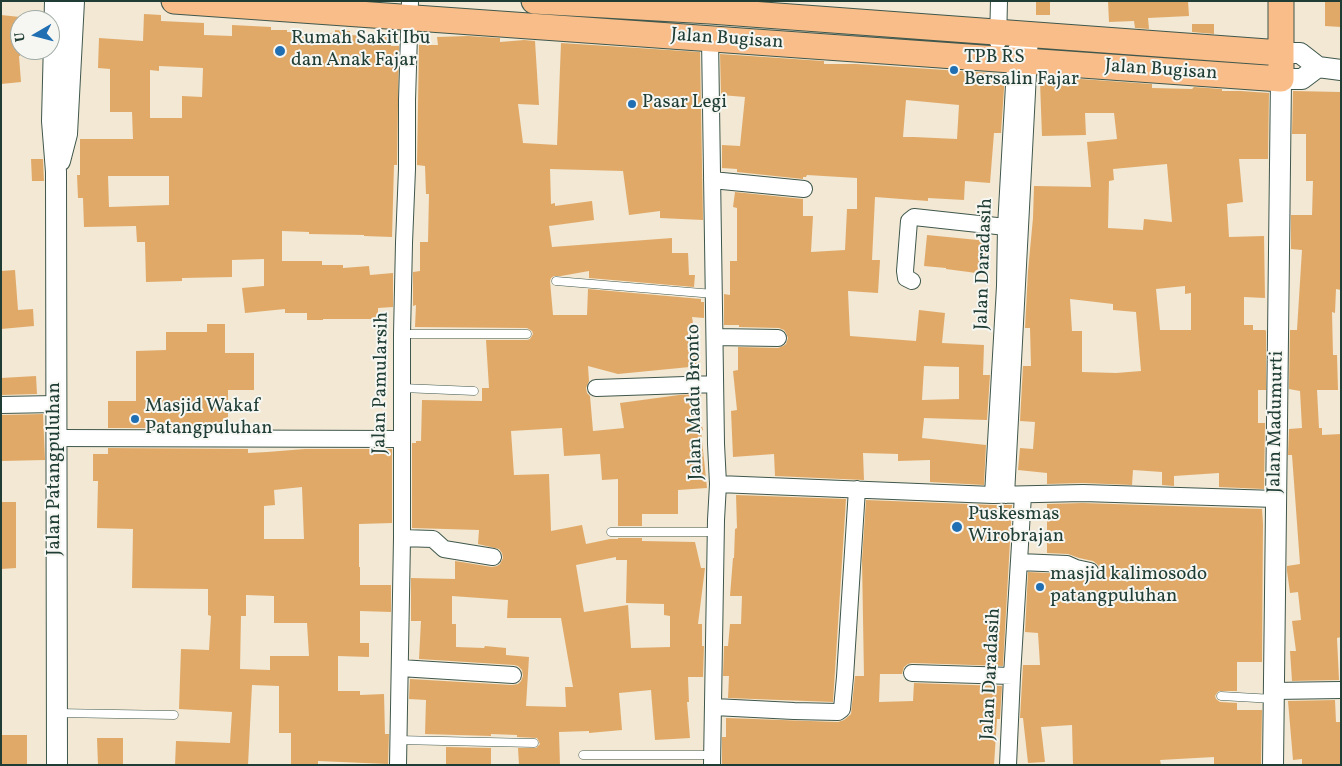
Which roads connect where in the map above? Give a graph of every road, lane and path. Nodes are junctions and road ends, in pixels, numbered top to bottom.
1 (55, 1) edge
2 (74, 1) edge
3 (174, 1) edge
4 (534, 1) edge
5 (999, 1) edge
6 (1281, 1) edge
7 (710, 6) edge
8 (410, 10) edge
9 (1016, 34) junction
10 (710, 38) junction
11 (1281, 53) junction
12 (1013, 61) junction
13 (1318, 67) junction
14 (1341, 70) edge
15 (1281, 79) junction
16 (56, 172) junction
17 (712, 180) junction
18 (804, 189) dead end
19 (1006, 227) junction
20 (556, 281) dead end
21 (912, 281) dead end
22 (714, 294) junction
23 (402, 334) junction
24 (527, 334) dead end
25 (714, 337) junction
26 (778, 338) dead end
27 (716, 384) junction
28 (402, 388) junction
29 (596, 388) dead end
30 (474, 391) dead end
31 (56, 404) junction
32 (1, 405) edge
33 (57, 438) junction
34 (402, 439) junction
35 (718, 484) junction
36 (857, 489) junction
37 (999, 495) junction
38 (1023, 495) junction
39 (1276, 500) junction
40 (611, 532) dead end
41 (716, 532) junction
42 (402, 538) junction
43 (493, 557) dead end
44 (1019, 562) junction
45 (1090, 571) dead end
46 (400, 668) junction
47 (912, 673) dead end
48 (513, 675) dead end
49 (1012, 676) junction
50 (1341, 690) edge
51 (1274, 695) junction
52 (1221, 696) dead end
53 (714, 707) junction
54 (57, 713) junction
55 (174, 715) dead end
56 (398, 740) junction
57 (534, 743) dead end
58 (583, 755) dead end
59 (712, 760) edge
60 (57, 765) edge
61 (398, 765) edge
62 (1008, 765) edge
63 (1273, 765) edge

1 - 16 street
2 - 16 street
3 - 8 main road, Jalan Bugisan
4 - 7 main road, Jalan Bugisan
5 - 9 street, Jalan Daradasih
6 - 11 main road
7 - 9 main road, Jalan Bugisan
7 - 10 main road
8 - 10 main road, Jalan Bugisan
8 - 23 street, Jalan Pamularsih
9 - 11 main road, Jalan Bugisan
9 - 12 street, Jalan Daradasih
10 - 12 main road, Jalan Bugisan
10 - 17 street, Jalan Madu Bronto
11 - 13 street
11 - 15 main road
12 - 15 main road, Jalan Bugisan
12 - 19 street, Jalan Daradasih
12 - 37 street, Jalan Daradasih
13 - 14 street
13 - 15 street
15 - 39 street, Jalan Madumurti
16 - 31 street, Jalan Patangpuluhan
17 - 18 street
17 - 22 street, Jalan Madu Bronto
19 - 21 street
19 - 37 street, Jalan Daradasih
20 - 22 lane
22 - 25 street, Jalan Madu Bronto
23 - 24 lane
23 - 28 street, Jalan Pamularsih
25 - 26 street
25 - 27 street, Jalan Madu Bronto
27 - 29 street
27 - 35 street, Jalan Madu Bronto
28 - 30 lane
28 - 34 street, Jalan Pamularsih
31 - 32 street
31 - 33 street, Jalan Patangpuluhan
33 - 34 street
33 - 54 street, Jalan Patangpuluhan
34 - 42 street, Jalan Pamularsih
35 - 36 street
35 - 41 street, Jalan Madu Bronto
36 - 37 street
36 - 53 street
37 - 38 street
38 - 39 street
38 - 44 street, Jalan Daradasih
39 - 51 street, Jalan Madumurti
40 - 41 lane
41 - 53 street, Jalan Madu Bronto
42 - 43 street
42 - 46 street, Jalan Pamularsih
44 - 45 street
44 - 49 street, Jalan Daradasih
46 - 48 street
46 - 56 street, Jalan Pamularsih
47 - 49 street
49 - 62 street, Jalan Daradasih
50 - 51 street
51 - 52 lane
51 - 63 street, Jalan Madumurti
53 - 59 street, Jalan Madu Bronto
54 - 55 lane
54 - 60 street, Jalan Patangpuluhan
56 - 57 lane
56 - 61 street, Jalan Pamularsih
58 - 59 lane

